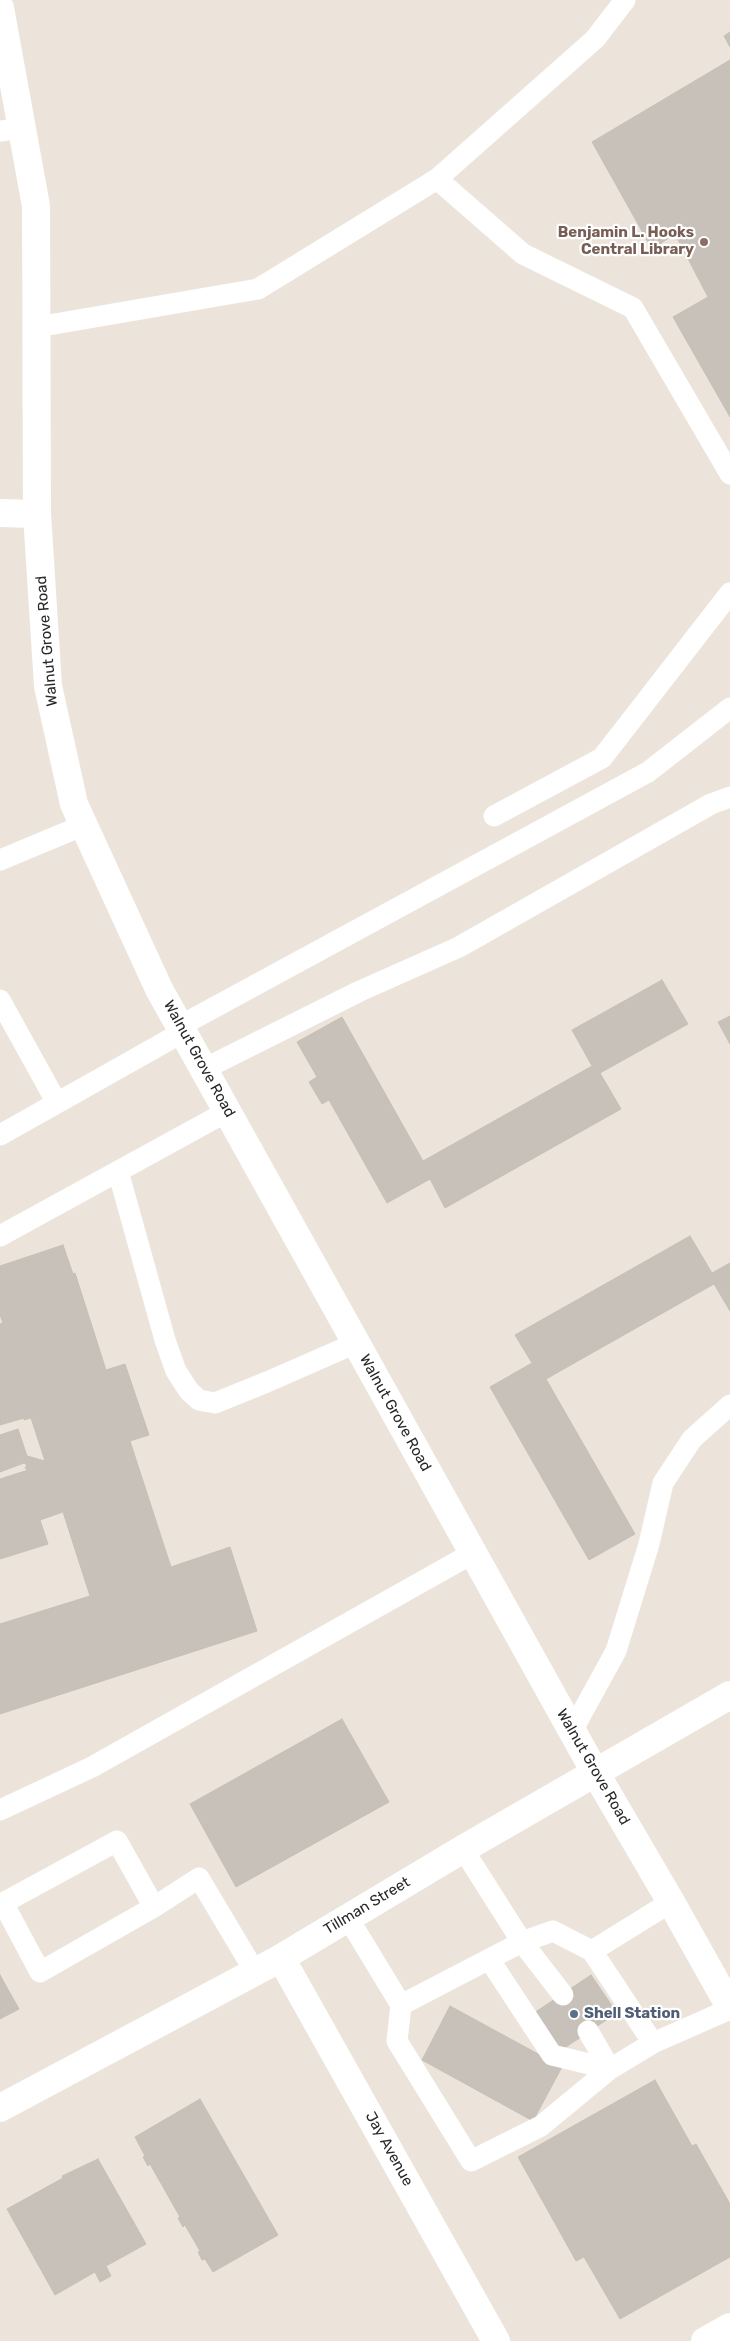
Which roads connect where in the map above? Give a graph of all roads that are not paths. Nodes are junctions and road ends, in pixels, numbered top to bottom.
1 (625, 0) edge
2 (0, 8) edge
3 (11, 130) edge
4 (437, 179) junction
5 (37, 327) junction
6 (730, 474) edge
7 (0, 513) edge
8 (37, 514) junction
9 (730, 593) edge
10 (730, 708) edge
11 (730, 797) edge
12 (494, 816) dead end
13 (84, 825) junction
14 (0, 860) edge
15 (0, 1000) edge
16 (182, 1029) junction
17 (204, 1069) junction
18 (57, 1104) junction
19 (228, 1111) junction
20 (0, 1135) edge
21 (118, 1171) junction
22 (0, 1236) edge
23 (356, 1343) junction
24 (730, 1406) edge
25 (473, 1553) junction
26 (730, 1695) edge
27 (572, 1731) junction
28 (595, 1772) junction
29 (0, 1810) edge
30 (464, 1848) junction
31 (672, 1902) junction
32 (154, 1906) junction
33 (348, 1918) junction
34 (522, 1942) junction
35 (592, 1951) junction
36 (281, 1958) junction
37 (489, 1959) junction
38 (254, 1972) junction
39 (562, 1995) dead end
40 (401, 2004) junction
41 (730, 2008) edge
42 (588, 2031) dead end
43 (653, 2043) junction
44 (610, 2069) junction
45 (0, 2108) edge
46 (730, 2327) edge
47 (496, 2341) edge
48 (705, 2341) edge

1 - 4 lane
2 - 3 main road, Walnut Grove Road
3 - 5 main road, Walnut Grove Road
4 - 5 lane
4 - 6 lane
5 - 8 main road, Walnut Grove Road
7 - 8 main road
8 - 13 main road, Walnut Grove Road
9 - 12 lane
10 - 16 lane
11 - 17 lane
13 - 14 lane
13 - 16 main road, Walnut Grove Road
15 - 18 lane
16 - 17 main road, Walnut Grove Road
16 - 18 lane
17 - 19 main road, Walnut Grove Road
18 - 20 lane
19 - 21 lane
19 - 23 main road, Walnut Grove Road
21 - 22 lane
21 - 23 lane
23 - 25 main road, Walnut Grove Road
24 - 27 lane
25 - 27 main road, Walnut Grove Road
25 - 29 lane
26 - 28 main road, Tillman Street
27 - 28 main road, Walnut Grove Road
28 - 30 main road, Tillman Street
28 - 31 main road, Walnut Grove Road
30 - 33 main road, Tillman Street
30 - 34 lane
31 - 35 lane
31 - 41 main road, Walnut Grove Road
32 - 32 lane
32 - 38 lane
33 - 36 main road, Tillman Street
33 - 40 lane
34 - 35 lane
34 - 37 lane
34 - 39 lane
35 - 43 lane
36 - 38 main road, Tillman Street
36 - 47 main road, Jay Avenue
37 - 40 lane
37 - 44 lane
38 - 45 main road, Tillman Street
40 - 44 lane
41 - 43 lane
42 - 44 lane
43 - 44 lane
46 - 48 main road

